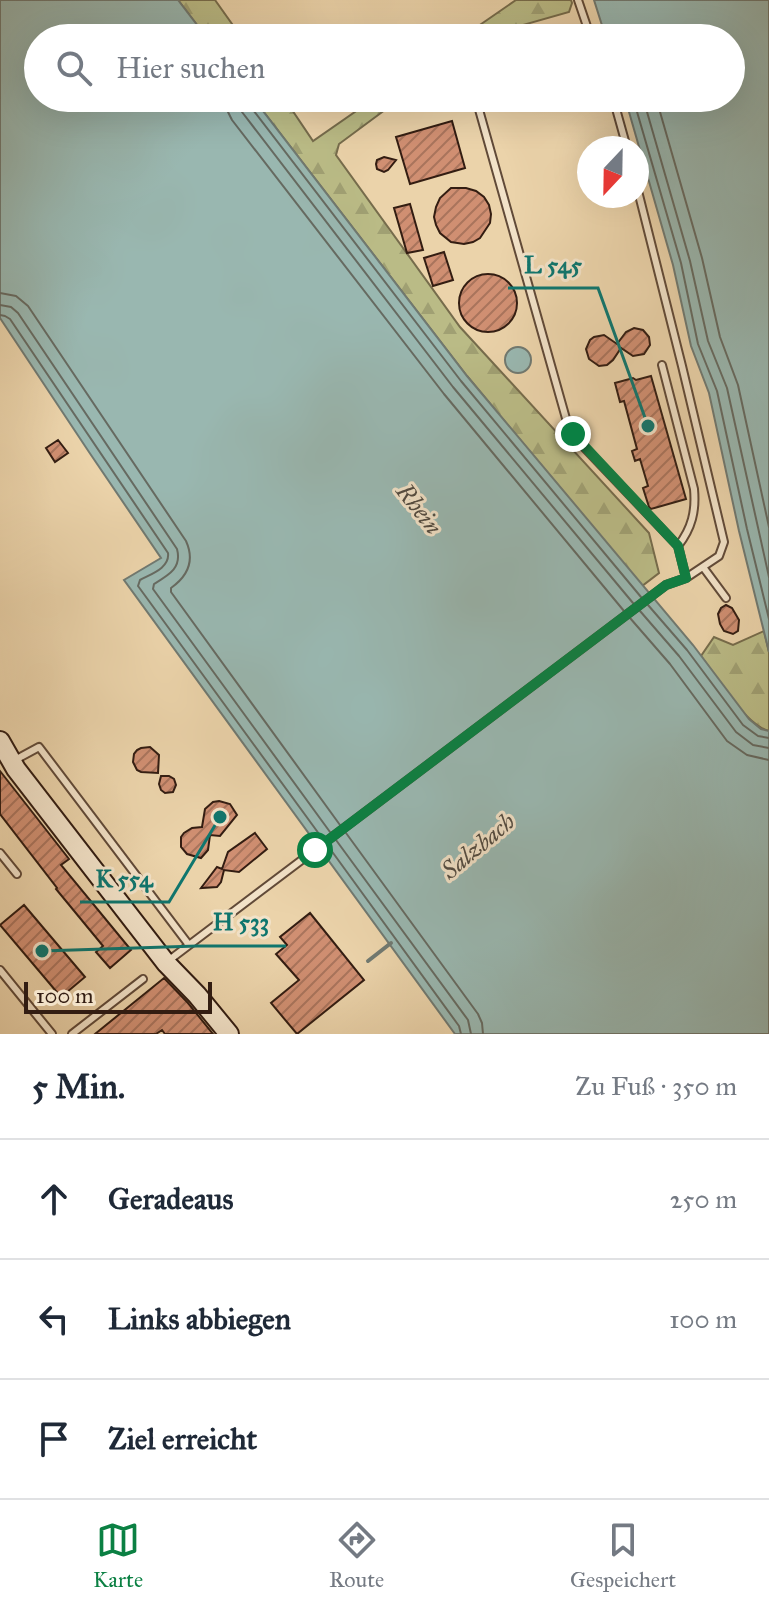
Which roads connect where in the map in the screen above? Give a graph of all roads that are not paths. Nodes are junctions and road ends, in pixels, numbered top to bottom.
1 (578, 0) edge
2 (586, 24) edge
3 (480, 112) edge
4 (617, 112) edge
5 (624, 136) edge
6 (642, 208) edge
7 (662, 365) dead end
8 (678, 546) junction
9 (703, 567) junction
10 (686, 578) junction
11 (726, 598) dead end
12 (0, 741) edge
13 (12, 762) junction
14 (0, 853) edge
15 (17, 874) dead end
16 (189, 945) junction
17 (166, 963) junction
18 (0, 970) edge
19 (143, 979) dead end
20 (52, 1034) edge
21 (72, 1034) edge
22 (229, 1034) edge

1 - 2 lane
3 - 8 lane
4 - 5 lane
6 - 9 lane
7 - 8 lane
8 - 10 lane
9 - 10 lane
9 - 11 lane
10 - 16 lane
12 - 13 street
13 - 16 lane
13 - 17 street
14 - 15 lane
16 - 17 lane
17 - 22 street
18 - 20 lane
19 - 21 lane

